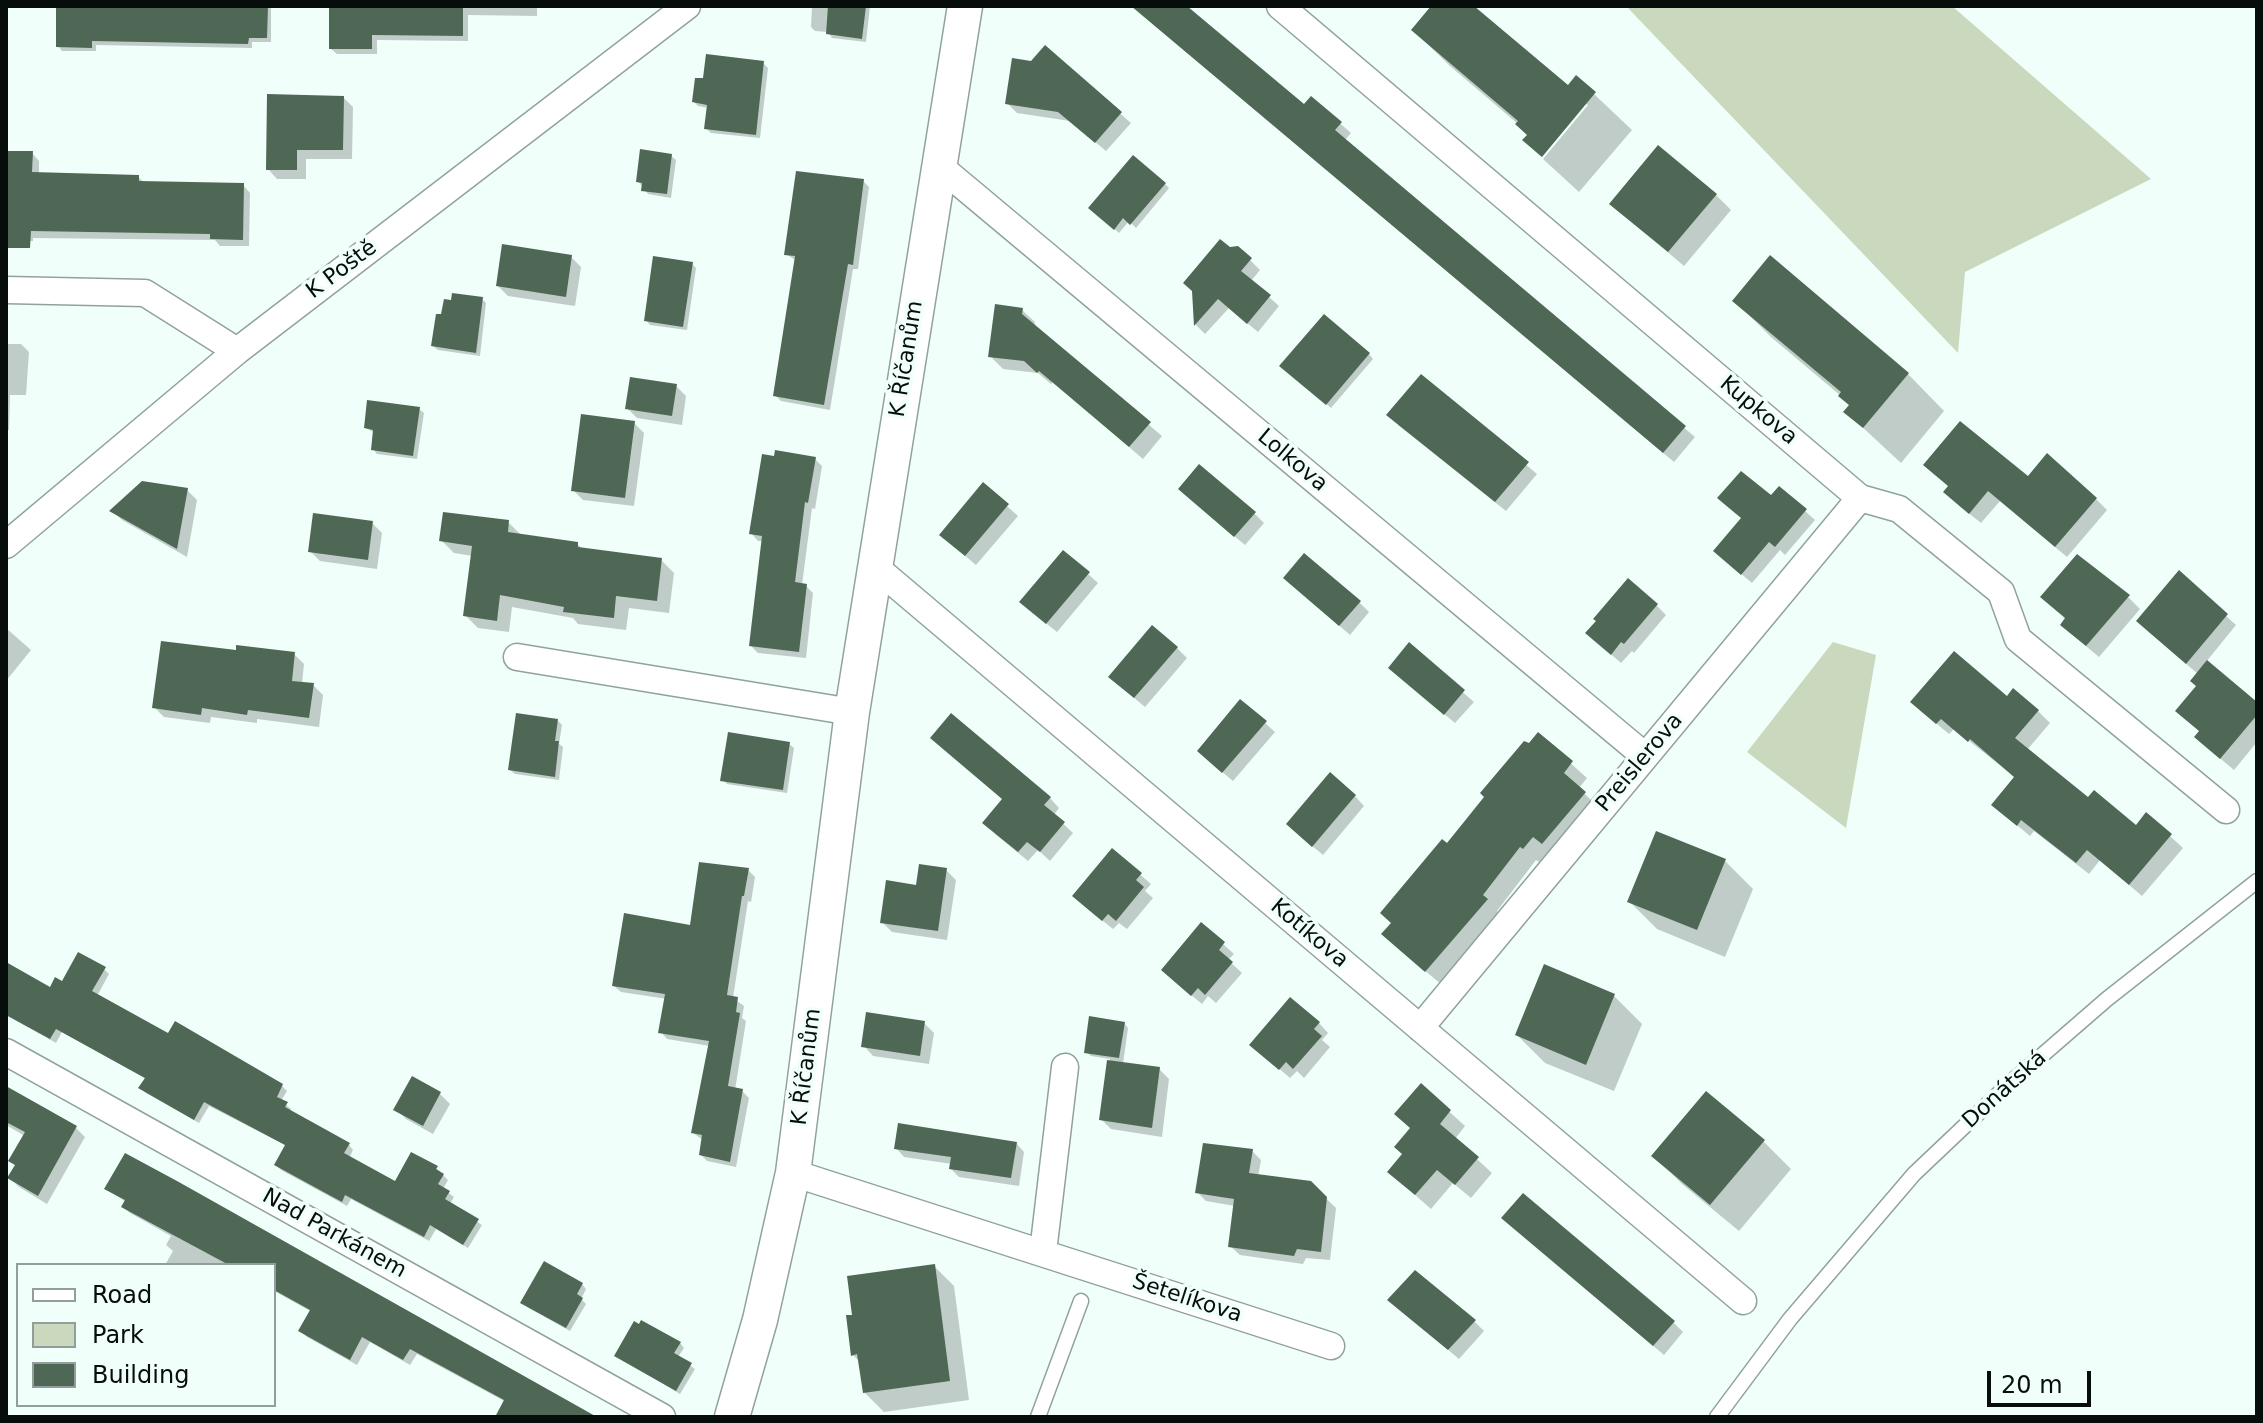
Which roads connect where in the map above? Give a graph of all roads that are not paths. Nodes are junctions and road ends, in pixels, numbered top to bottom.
1 (687, 6) edge
2 (965, 6) edge
3 (1280, 6) edge
4 (938, 165) junction
5 (6, 290) edge
6 (237, 351) junction
7 (1860, 498) junction
8 (6, 545) edge
9 (874, 566) junction
10 (517, 657) dead end
11 (852, 712) junction
12 (1645, 756) junction
13 (2226, 810) dead end
14 (2257, 881) edge
15 (1420, 1028) junction
16 (6, 1052) edge
17 (1065, 1067) dead end
18 (793, 1173) junction
19 (1043, 1252) junction
20 (1081, 1301) dead end
21 (1743, 1301) dead end
22 (1331, 1346) dead end
23 (662, 1417) edge
24 (732, 1417) edge
25 (1038, 1417) edge
26 (1717, 1417) edge

1 - 6 street, K Poště
2 - 4 street, K Říčanům
3 - 7 street, Kupkova
4 - 9 street, K Říčanům
4 - 12 street, Lolkova
5 - 6 street
6 - 8 street, K Poště
7 - 12 street, Preislerova
7 - 13 street, Kupkova
9 - 11 street, K Říčanům
9 - 15 street, Kotíkova
10 - 11 street
11 - 18 street, K Říčanům
12 - 15 street, Preislerova
14 - 26 lane, Donátská
15 - 21 street, Kotíkova
16 - 23 street, Nad Parkánem
17 - 19 street
18 - 19 street, Šetelíkova
18 - 24 street, K Říčanům
19 - 22 street, Šetelíkova
20 - 25 lane

